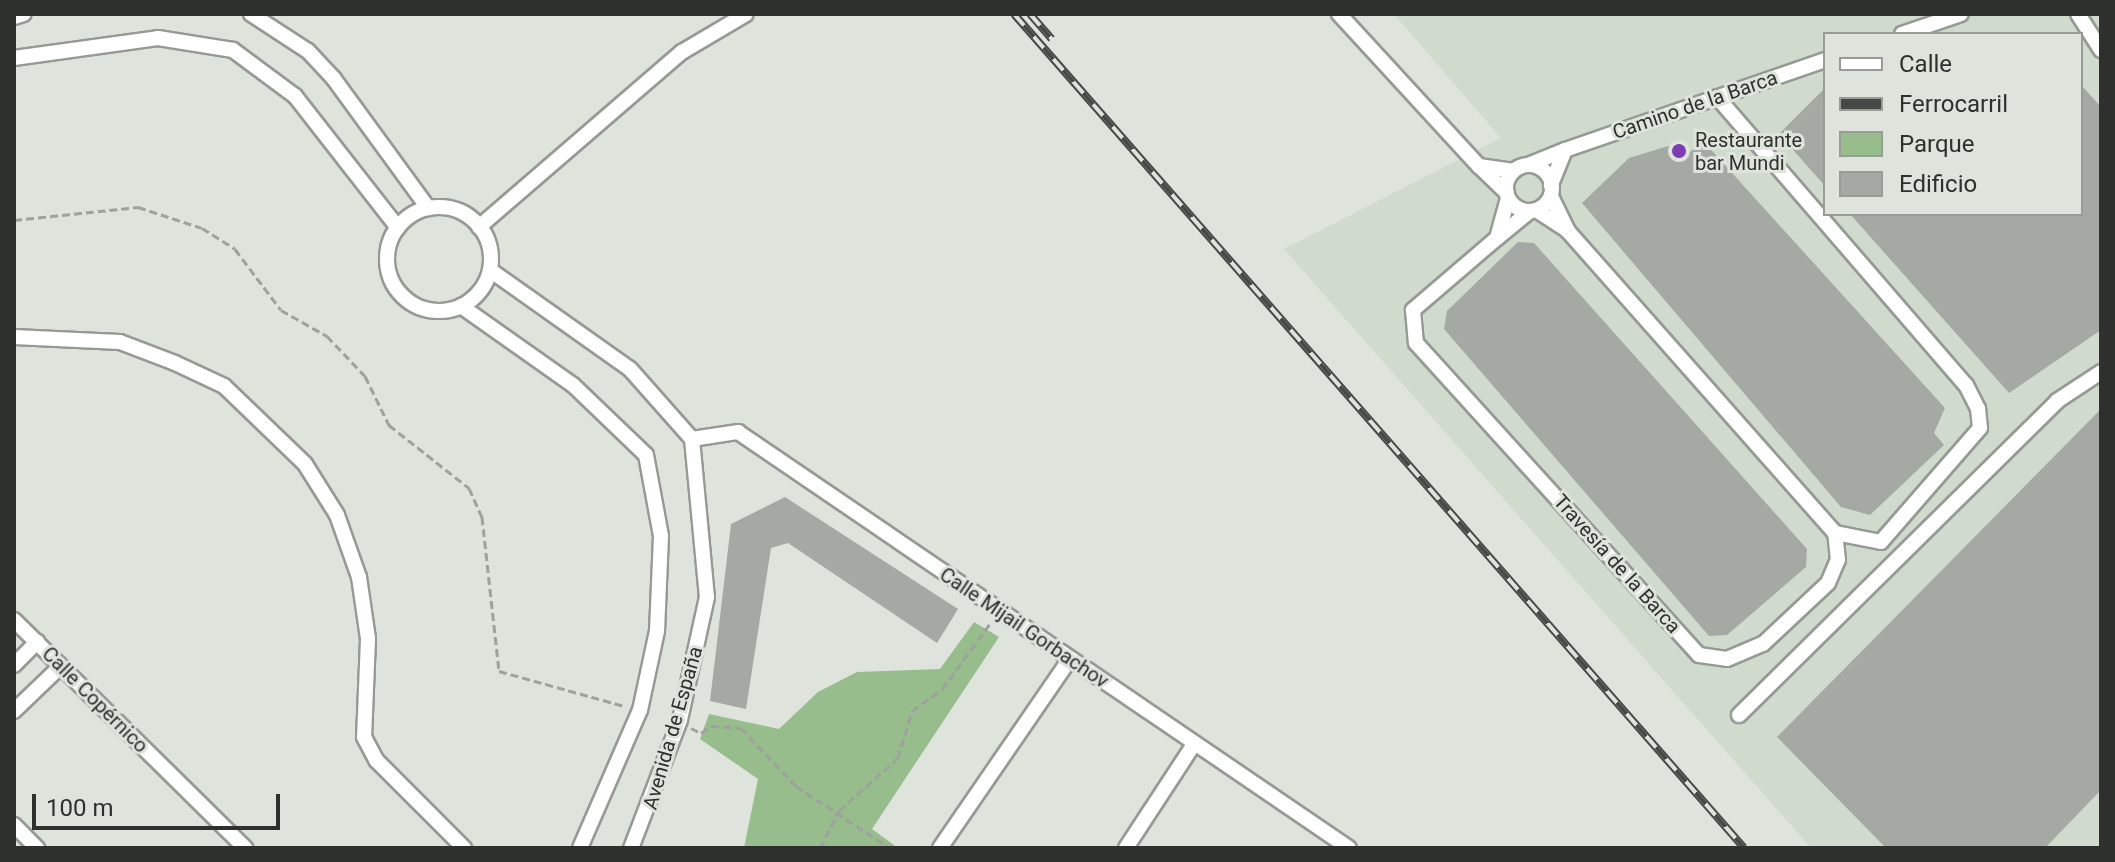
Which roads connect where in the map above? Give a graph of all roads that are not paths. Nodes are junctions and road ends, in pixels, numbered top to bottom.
1 (24, 14) edge
2 (251, 14) edge
3 (746, 14) edge
4 (1339, 14) edge
5 (1961, 14) edge
6 (2078, 14) edge
7 (14, 17) edge
8 (1908, 32) edge
9 (2101, 50) edge
10 (14, 58) edge
11 (1823, 61) edge
12 (1717, 97) junction
13 (1565, 150) junction
14 (1479, 166) junction
15 (1521, 168) junction
16 (1551, 190) junction
17 (1508, 196) junction
18 (428, 208) junction
19 (1533, 211) junction
20 (479, 227) junction
21 (398, 228) junction
22 (1568, 231) junction
23 (1497, 238) junction
24 (490, 270) junction
25 (461, 306) junction
26 (14, 337) edge
27 (2101, 372) edge
28 (692, 439) junction
29 (1835, 533) junction
30 (14, 620) edge
31 (37, 642) junction
32 (1070, 659) junction
33 (14, 665) edge
34 (61, 666) junction
35 (14, 711) edge
36 (1739, 715) dead end
37 (1194, 744) junction
38 (14, 825) edge
39 (37, 848) edge
40 (245, 848) edge
41 (464, 848) edge
42 (580, 848) edge
43 (631, 848) edge
44 (940, 848) edge
45 (1126, 848) edge
46 (1349, 848) edge

1 - 7 street
2 - 18 street
3 - 20 street
4 - 14 street
5 - 8 street
6 - 9 street
10 - 21 street
11 - 12 street, Camino de la Barca
12 - 13 street, Camino de la Barca
12 - 29 street
13 - 15 street, Camino de la Barca
13 - 16 street
14 - 15 street
14 - 17 street
15 - 16 street
15 - 17 street
16 - 19 street
16 - 22 street
17 - 19 street
17 - 23 street
18 - 20 street
18 - 21 street
19 - 22 street
19 - 23 street
20 - 24 street
21 - 25 street
22 - 29 street
23 - 29 street, Travesía de la Barca
24 - 25 street
24 - 28 street
25 - 42 street, Avenida de España
26 - 41 street
27 - 36 street
28 - 32 street, Calle Mijail Gorbachov
28 - 43 street, Avenida de España
30 - 31 street, Calle Copérnico
31 - 33 street
31 - 34 street, Calle Copérnico
32 - 37 street, Calle Mijail Gorbachov
32 - 44 street
34 - 35 street
34 - 40 street, Calle Copérnico
37 - 45 street
37 - 46 street, Calle Mijail Gorbachov
38 - 39 street

